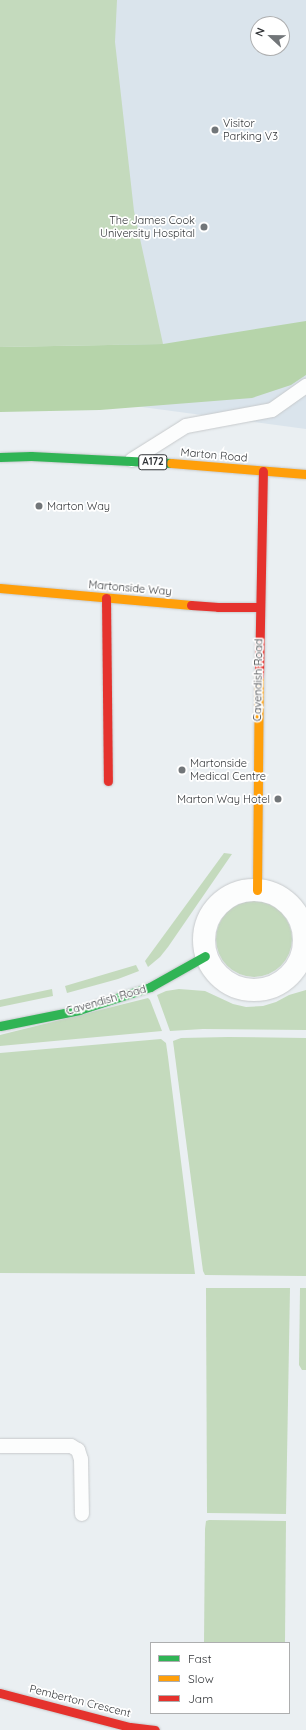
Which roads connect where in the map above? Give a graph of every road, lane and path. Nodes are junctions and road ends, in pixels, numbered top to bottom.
1 (306, 386) edge
2 (0, 457) edge
3 (132, 460) junction
4 (263, 471) junction
5 (306, 474) edge
6 (0, 588) edge
7 (106, 598) junction
8 (259, 607) junction
9 (108, 780) dead end
10 (257, 890) junction
11 (205, 956) junction
12 (303, 960) edge
13 (0, 1026) edge
14 (0, 1446) edge
15 (82, 1514) dead end
16 (0, 1693) edge
17 (155, 1730) edge

1 - 3 lane
2 - 3 street, Marton Road / A172
3 - 4 street, Marton Road / A172
4 - 5 street, Marton Road / A172
4 - 8 street, Cavendish Road
6 - 7 street, Martonside Way
7 - 8 street, Martonside Way
7 - 9 street
8 - 10 street, Cavendish Road
10 - 11 street
10 - 12 street
11 - 12 street
11 - 13 street, Cavendish Road
14 - 15 lane
16 - 17 street, Pemberton Crescent

